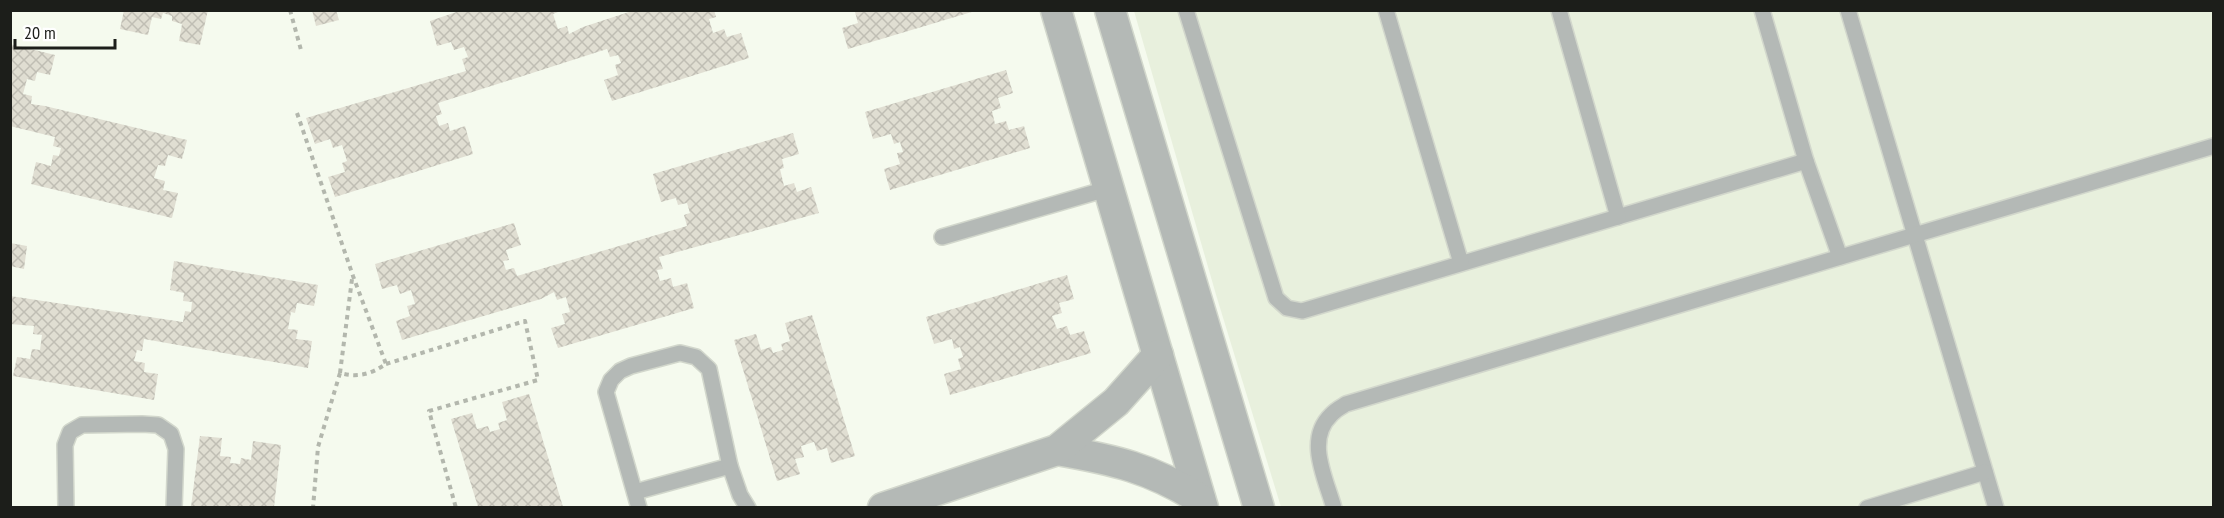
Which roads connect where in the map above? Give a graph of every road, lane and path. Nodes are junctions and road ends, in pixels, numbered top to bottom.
1 (290, 10) edge
2 (1056, 10) edge
3 (1110, 10) edge
4 (1186, 10) edge
5 (1386, 10) edge
6 (1559, 10) edge
7 (1762, 10) edge
8 (1848, 10) edge
9 (301, 50) dead end
10 (297, 113) dead end
11 (2214, 146) edge
12 (1806, 161) junction
13 (1110, 188) junction
14 (1618, 217) junction
15 (1915, 235) junction
16 (942, 237) dead end
17 (1840, 257) junction
18 (1461, 263) junction
19 (353, 276) junction
20 (1158, 355) junction
21 (386, 364) junction
22 (340, 373) junction
23 (1057, 450) junction
24 (730, 466) junction
25 (1985, 472) junction
26 (635, 492) junction
27 (1202, 503) edge
28 (66, 507) edge
29 (174, 507) edge
30 (313, 507) edge
31 (456, 507) edge
32 (639, 507) edge
33 (748, 507) edge
34 (883, 507) edge
35 (1259, 507) edge
36 (1334, 507) edge
37 (1867, 507) edge
38 (1996, 507) edge

1 - 9 path
2 - 13 street
3 - 35 street
4 - 18 lane
5 - 18 lane
6 - 14 lane
7 - 12 lane
8 - 15 lane
10 - 19 path
11 - 15 lane
12 - 14 lane
12 - 17 lane
13 - 16 lane
13 - 20 street
14 - 18 lane
15 - 17 lane
15 - 25 lane
17 - 36 lane
19 - 21 path
19 - 22 path
20 - 23 street
20 - 27 street
21 - 22 path
21 - 31 path
22 - 30 path
23 - 27 street
23 - 34 street
24 - 26 lane
24 - 26 lane
24 - 33 lane
25 - 37 lane
25 - 38 lane
26 - 32 lane
28 - 29 lane

